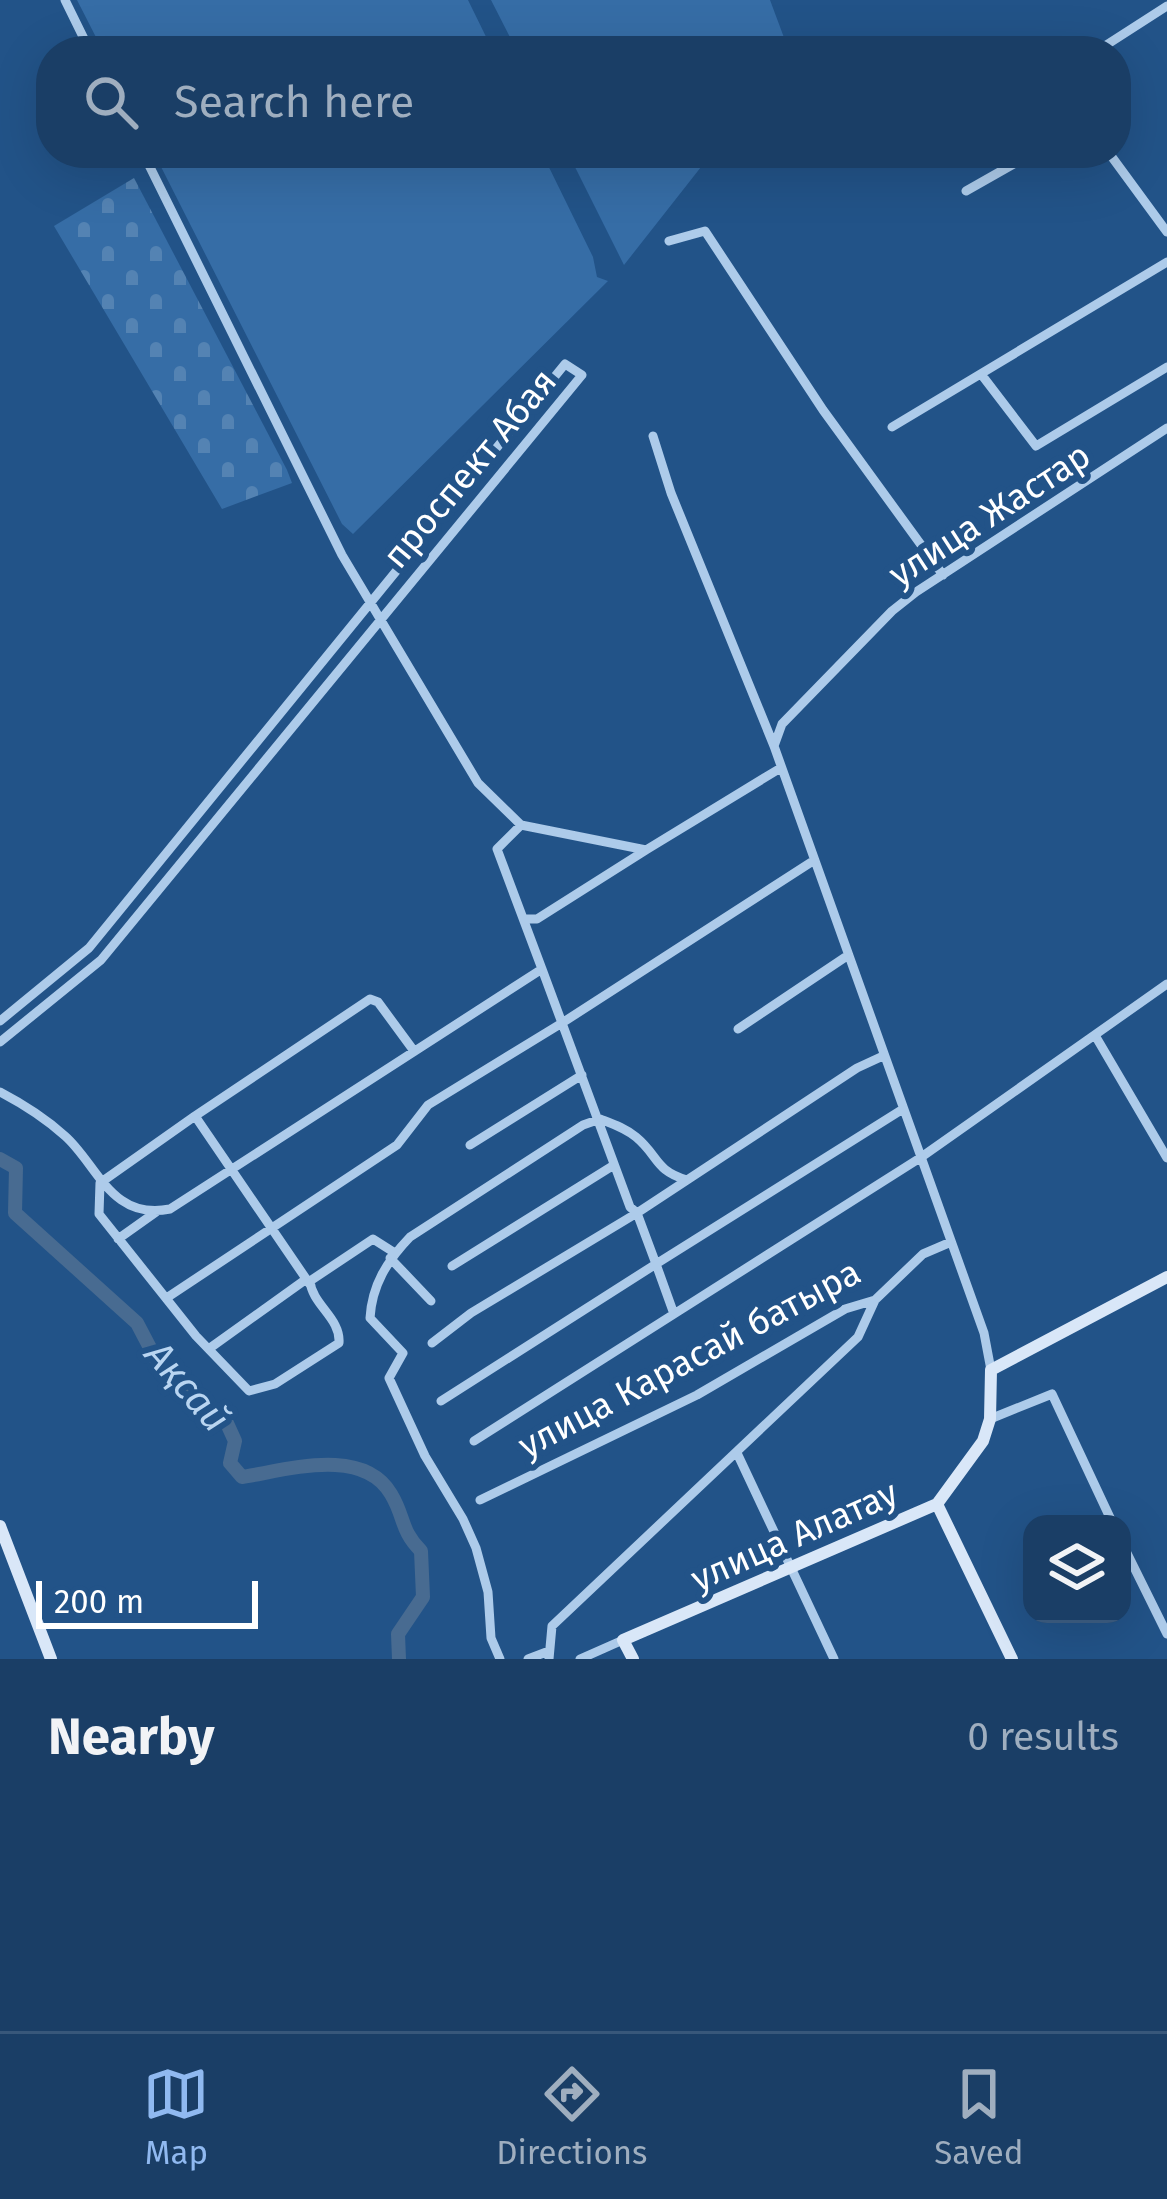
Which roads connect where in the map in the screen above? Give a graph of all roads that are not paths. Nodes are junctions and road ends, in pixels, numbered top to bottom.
1 (65, 0) edge
2 (1167, 6) edge
3 (83, 36) edge
4 (1120, 36) edge
5 (150, 168) edge
6 (1007, 168) edge
7 (1120, 168) edge
8 (966, 191) dead end
9 (1167, 232) edge
10 (669, 241) dead end
11 (1167, 262) edge
12 (1167, 368) edge
13 (981, 374) junction
14 (892, 427) dead end
15 (1167, 428) edge
16 (653, 436) dead end
17 (943, 575) junction
18 (370, 602) junction
19 (378, 619) junction
20 (774, 746) junction
21 (779, 769) junction
22 (521, 825) junction
23 (646, 850) junction
24 (813, 861) junction
25 (524, 919) junction
26 (847, 956) junction
27 (542, 969) junction
28 (1167, 984) edge
29 (0, 1021) edge
30 (562, 1023) junction
31 (739, 1029) dead end
32 (1096, 1037) junction
33 (0, 1042) edge
34 (414, 1051) junction
35 (884, 1056) junction
36 (583, 1075) junction
37 (0, 1092) edge
38 (903, 1109) junction
39 (195, 1116) junction
40 (600, 1119) junction
41 (470, 1145) dead end
42 (920, 1158) junction
43 (1167, 1158) edge
44 (614, 1165) junction
45 (232, 1170) junction
46 (687, 1180) junction
47 (100, 1183) junction
48 (156, 1212) junction
49 (637, 1213) junction
50 (271, 1227) junction
51 (118, 1239) junction
52 (951, 1242) junction
53 (392, 1255) junction
54 (656, 1264) junction
55 (452, 1266) dead end
56 (1167, 1277) edge
57 (308, 1283) junction
58 (168, 1298) junction
59 (875, 1300) junction
60 (431, 1301) dead end
61 (674, 1314) junction
62 (432, 1342) dead end
63 (210, 1348) junction
64 (991, 1370) junction
65 (441, 1402) dead end
66 (989, 1419) junction
67 (474, 1441) dead end
68 (737, 1453) junction
69 (480, 1500) dead end
70 (938, 1504) junction
71 (1109, 1515) edge
72 (0, 1526) edge
73 (1131, 1561) edge
74 (792, 1570) junction
75 (1167, 1634) edge
76 (623, 1640) junction
77 (549, 1655) edge
78 (51, 1659) edge
79 (500, 1659) edge
80 (528, 1659) edge
81 (580, 1659) edge
82 (633, 1659) edge
83 (834, 1659) edge
84 (1012, 1659) edge

1 - 3 street
2 - 4 street
5 - 18 street
6 - 8 street
7 - 9 street
10 - 17 street
11 - 13 street
12 - 13 street
13 - 14 street
15 - 17 street, улица Жастар
16 - 20 street
17 - 20 street, улица Жастар
18 - 19 street
18 - 19 street, проспект Абая
18 - 29 street, проспект Абая
19 - 22 street
19 - 33 street, проспект Абая
20 - 21 street
21 - 23 street
21 - 24 street
22 - 23 street
22 - 25 street
23 - 25 street
24 - 26 street
24 - 30 street
25 - 27 street
26 - 31 street
26 - 35 street
27 - 30 street
27 - 34 street
28 - 32 street
30 - 36 street
30 - 50 street
32 - 42 street
32 - 43 street
34 - 39 street
34 - 45 street
35 - 38 street
35 - 46 street
36 - 40 street
36 - 41 street
37 - 47 street
38 - 42 street
38 - 54 street
39 - 45 street
39 - 47 street
40 - 44 street
40 - 46 street
40 - 53 street
42 - 52 street
42 - 61 street
44 - 49 street
44 - 55 street
45 - 48 street
45 - 50 street
46 - 49 street
47 - 48 street
47 - 51 street
48 - 51 street
49 - 54 street
49 - 62 street
50 - 57 street
50 - 58 street
51 - 58 street
52 - 59 street, улица Карасай батыра
52 - 64 street
53 - 57 street
53 - 60 street
53 - 79 street
54 - 61 street
54 - 65 street
56 - 64 street
57 - 63 street
57 - 63 street
58 - 63 street
59 - 68 street
59 - 69 street, улица Карасай батыра
61 - 67 street
64 - 66 street
66 - 70 street, улица Алатау
66 - 71 street
68 - 74 street
68 - 77 street
70 - 74 street, улица Алатау
70 - 84 street
72 - 78 street
73 - 75 street
74 - 76 street, улица Алатау
74 - 83 street
76 - 81 street, улица Алатау
76 - 82 street
77 - 80 street

